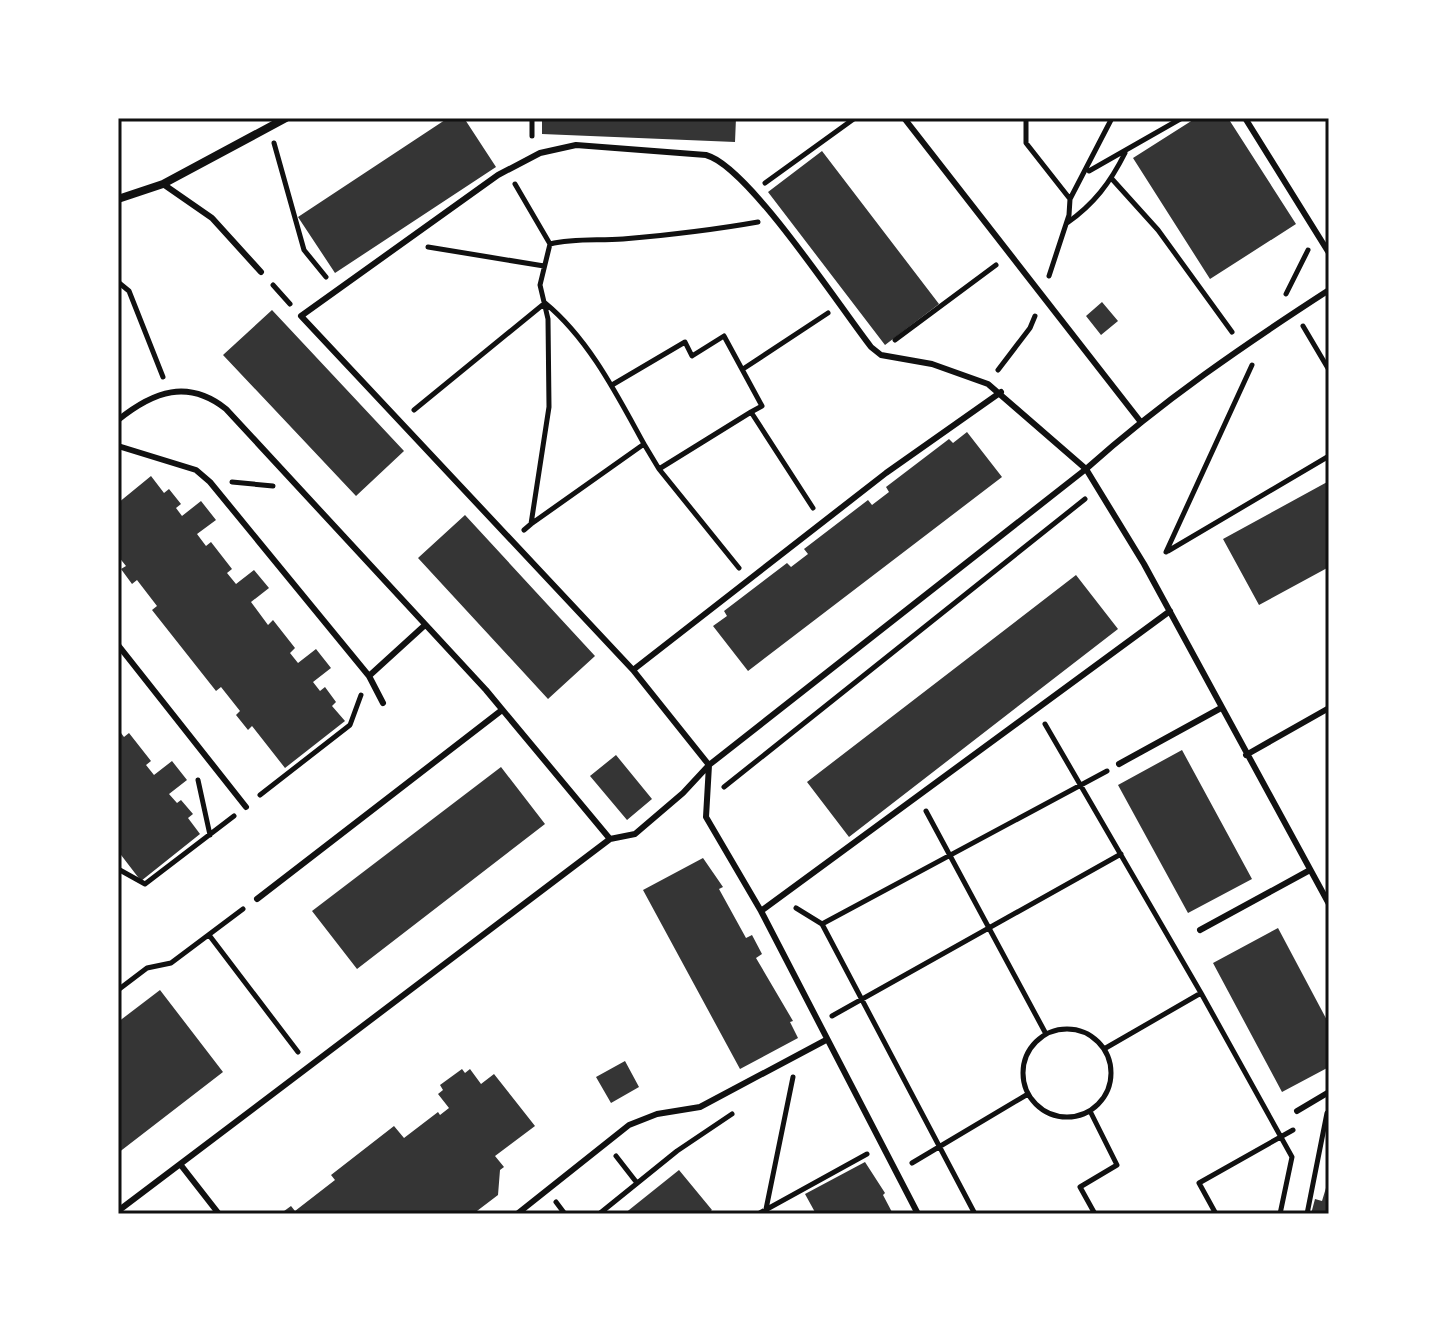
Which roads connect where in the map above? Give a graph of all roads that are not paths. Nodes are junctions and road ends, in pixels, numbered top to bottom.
1 (286, 118) edge
2 (904, 118) edge
3 (1245, 118) edge
4 (163, 184) junction
5 (118, 199) edge
6 (1329, 253) edge
7 (261, 272) road end
8 (1329, 290) edge
9 (1001, 392) junction
10 (118, 420) edge
11 (1140, 421) junction
12 (118, 446) edge
13 (1086, 469) junction
14 (1170, 611) junction
15 (425, 625) junction
16 (118, 645) edge
17 (633, 670) junction
18 (369, 676) junction
19 (383, 703) dead end
20 (1221, 708) junction
21 (1329, 708) edge
22 (502, 710) junction
23 (1246, 755) junction
24 (1119, 764) road end
25 (709, 765) junction
26 (246, 807) road end
27 (610, 839) junction
28 (1310, 870) junction
29 (257, 899) road end
30 (1329, 904) edge
31 (761, 911) junction
32 (1200, 930) dead end
33 (826, 1040) junction
34 (1329, 1092) edge
35 (1297, 1111) dead end
36 (180, 1164) junction
37 (118, 1211) edge
38 (219, 1214) edge
39 (517, 1214) edge
40 (918, 1214) edge

1 - 4 street
2 - 11 lane
3 - 6 lane
4 - 5 street
4 - 7 lane
8 - 11 lane
9 - 13 lane
9 - 17 lane
9 - 17 lane
10 - 15 lane
11 - 13 lane
12 - 18 lane
13 - 14 lane
13 - 25 lane
14 - 20 lane
14 - 31 lane
15 - 18 lane
15 - 22 lane
16 - 26 lane
17 - 25 lane
18 - 19 lane
20 - 23 lane
20 - 24 lane
21 - 23 lane
22 - 27 lane
22 - 29 lane
23 - 28 lane
25 - 27 lane
25 - 31 lane
27 - 36 lane
28 - 30 lane
28 - 32 lane
31 - 33 lane
33 - 39 lane
33 - 40 lane
34 - 35 lane
36 - 37 lane
36 - 38 lane

